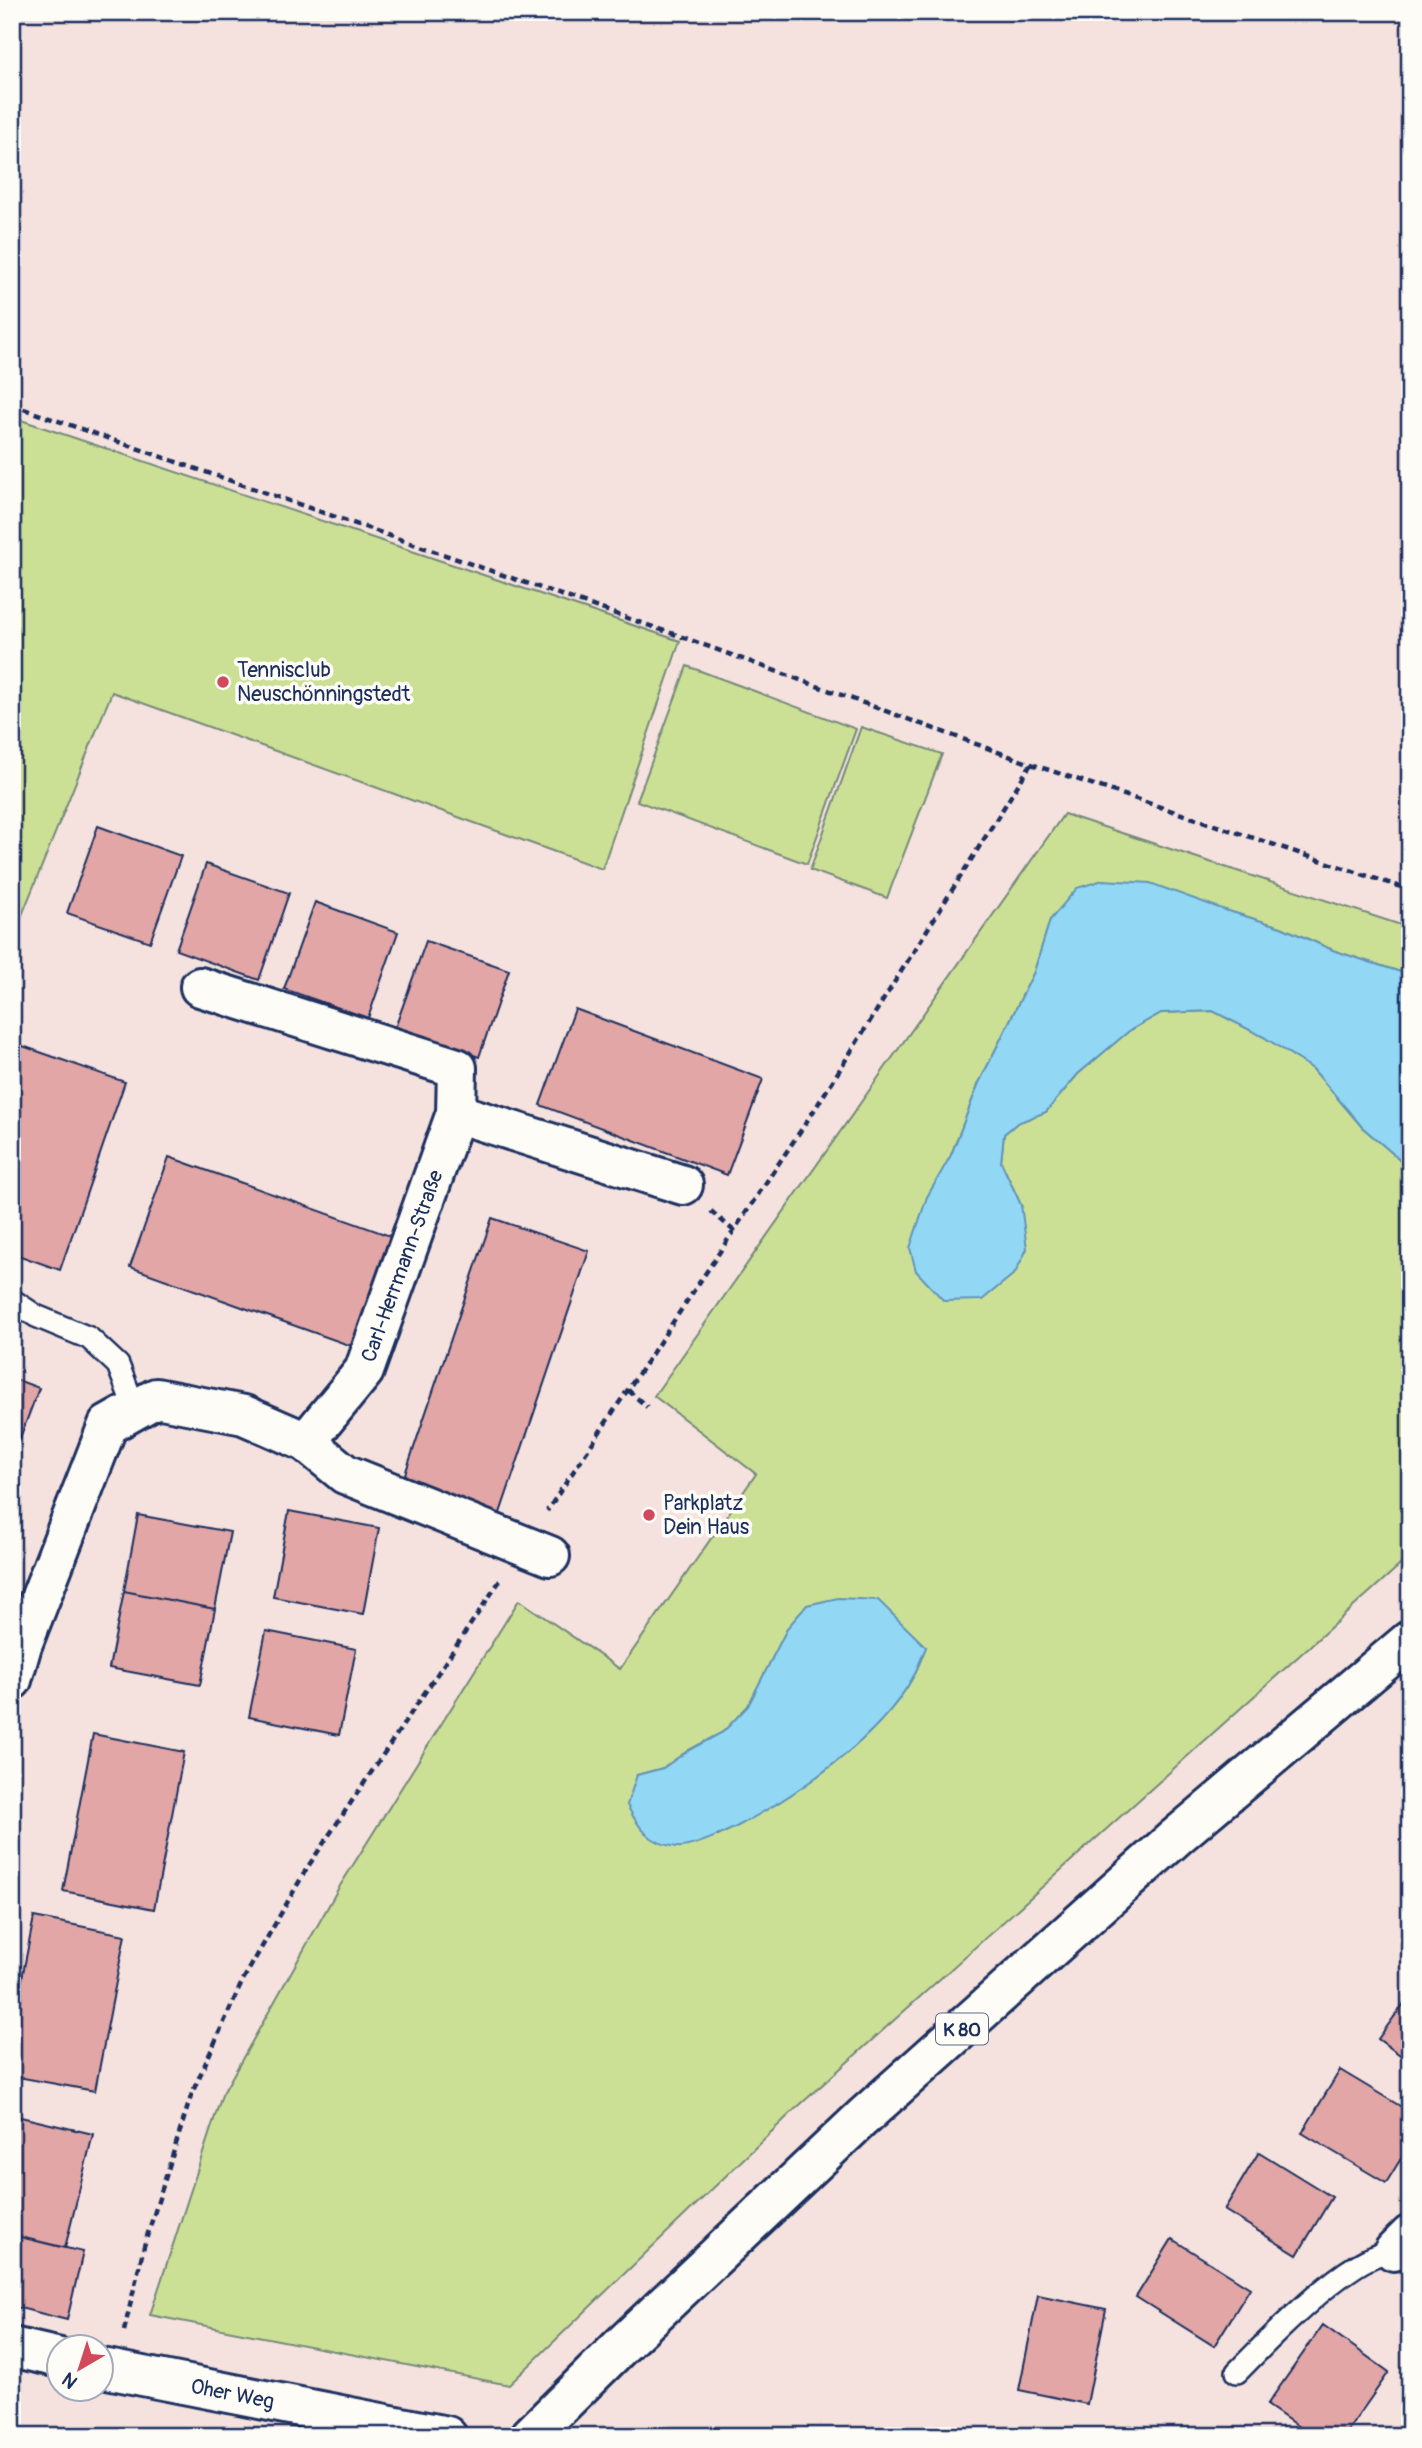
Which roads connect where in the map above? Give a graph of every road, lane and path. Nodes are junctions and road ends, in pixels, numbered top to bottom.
1 (12, 405) edge
2 (1031, 764) junction
3 (1410, 890) edge
4 (200, 987) dead end
5 (457, 1113) junction
6 (683, 1185) dead end
7 (12, 1300) edge
8 (628, 1390) junction
9 (647, 1407) dead end
10 (135, 1409) junction
11 (306, 1442) junction
12 (536, 1551) junction
13 (1410, 1640) edge
14 (12, 1680) edge
15 (1404, 2247) edge
16 (116, 2342) edge
17 (12, 2347) edge
18 (46, 2355) edge
19 (116, 2371) edge
20 (1237, 2372) dead end
21 (447, 2436) edge
22 (530, 2436) edge

1 - 2 path
2 - 3 path
2 - 8 path
4 - 5 main road, Carl-Herrmann-Straße
5 - 6 main road
5 - 11 main road, Carl-Herrmann-Straße
7 - 10 lane
8 - 9 path
8 - 12 path
10 - 11 main road
10 - 14 main road
11 - 12 main road
12 - 16 path
13 - 22 main road, K 80
15 - 20 lane
17 - 18 main road
19 - 21 main road, Oher Weg

